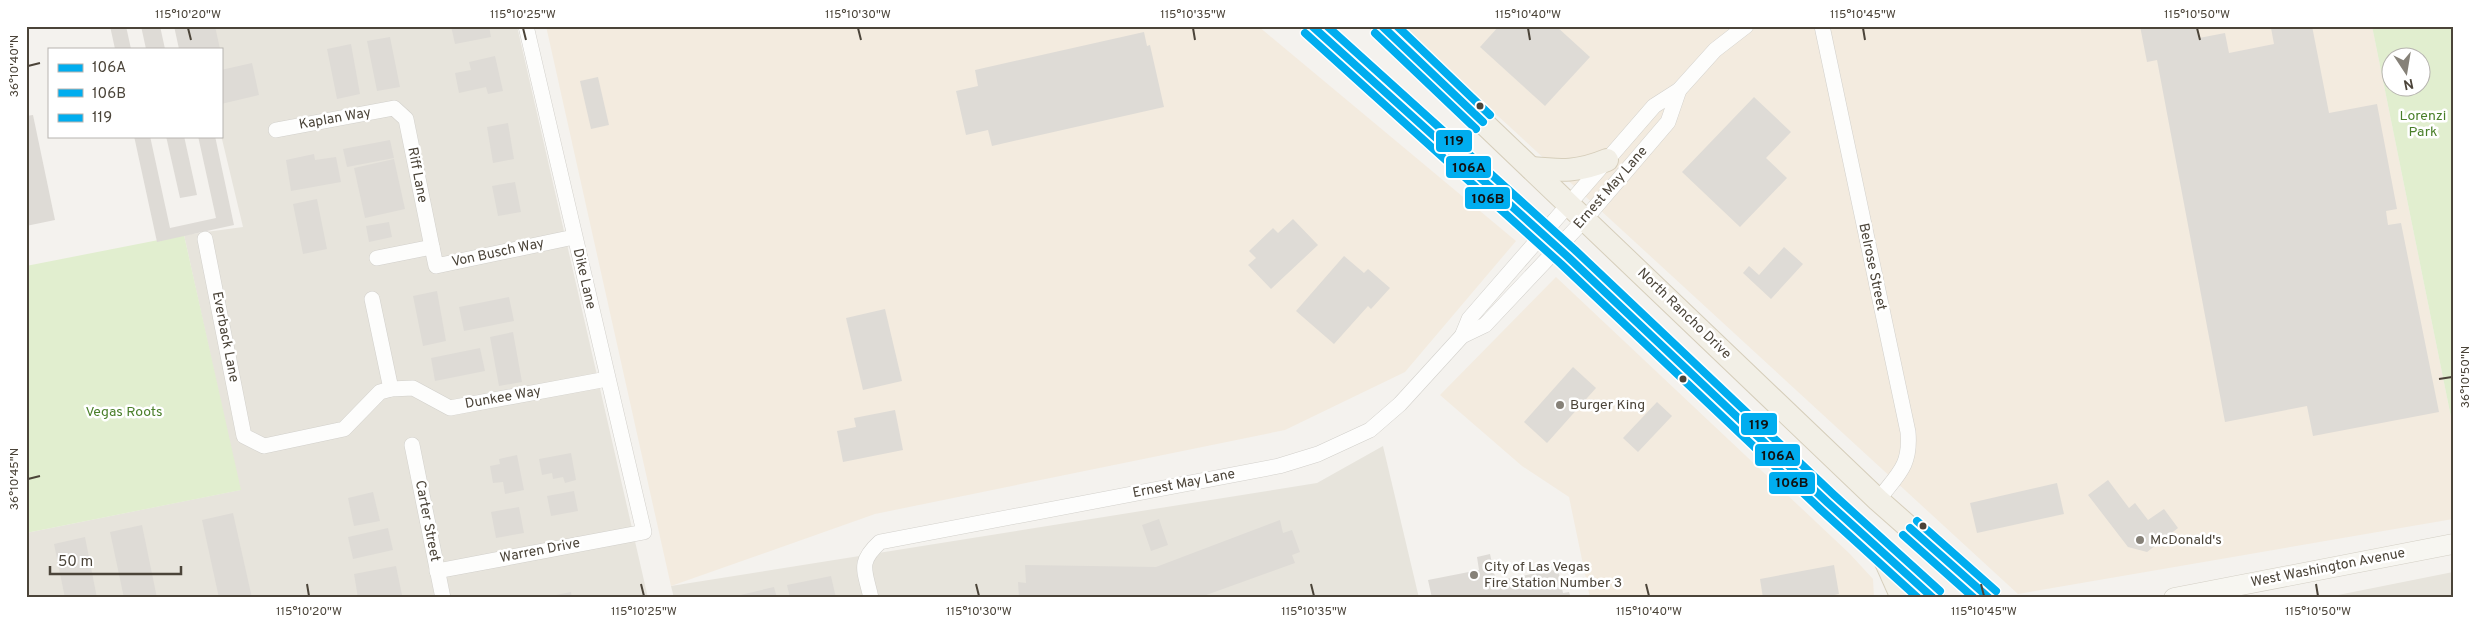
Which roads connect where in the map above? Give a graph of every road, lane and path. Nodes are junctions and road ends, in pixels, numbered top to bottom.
1 (526, 26) edge
2 (1312, 26) edge
3 (1382, 26) edge
4 (1746, 26) edge
5 (1822, 26) edge
6 (1679, 90) junction
7 (394, 108) joint
8 (276, 130) dead end
9 (1607, 160) junction
10 (1531, 168) junction
11 (1569, 203) junction
12 (1585, 219) junction
13 (574, 238) junction
14 (205, 239) dead end
15 (1550, 240) junction
16 (432, 247) junction
17 (377, 258) dead end
18 (372, 299) dead end
19 (1462, 336) junction
20 (607, 379) junction
21 (391, 389) junction
22 (412, 444) dead end
23 (1878, 500) junction
24 (644, 532) joint
25 (2453, 544) edge
26 (1878, 548) junction
27 (437, 571) junction
28 (2228, 592) edge
29 (443, 598) edge
30 (872, 598) edge
31 (1902, 598) edge
32 (1933, 598) edge
33 (1989, 598) edge
34 (2174, 598) edge

1 - 13 street, Dike Lane
2 - 15 main road
3 - 10 main road, North Rancho Drive
4 - 6 street, Ernest May Lane
5 - 23 street, Belrose Street
6 - 9 street, Ernest May Lane
6 - 12 street, Ernest May Lane
7 - 8 street, Kaplan Way
7 - 16 street, Riff Lane
9 - 10 main road
9 - 11 street, Ernest May Lane
10 - 11 main road, North Rancho Drive
11 - 12 main road, North Rancho Drive
11 - 15 street, Ernest May Lane
12 - 15 street, Ernest May Lane
12 - 23 main road, North Rancho Drive
13 - 16 street, Von Busch Way
13 - 20 street, Dike Lane
14 - 21 street, Everback Lane
15 - 19 street, Ernest May Lane
15 - 19 street, Ernest May Lane
15 - 26 main road
16 - 17 street, Von Busch Way
18 - 21 street
19 - 30 street, Ernest May Lane
20 - 21 street, Dunkee Way
20 - 24 street, Dike Lane
22 - 27 street, Carter Street
23 - 33 main road, North Rancho Drive
24 - 27 street, Warren Drive
25 - 28 main road, West Washington Avenue
26 - 31 main road
26 - 32 main road
27 - 29 street, Carter Street
28 - 34 main road, West Washington Avenue

